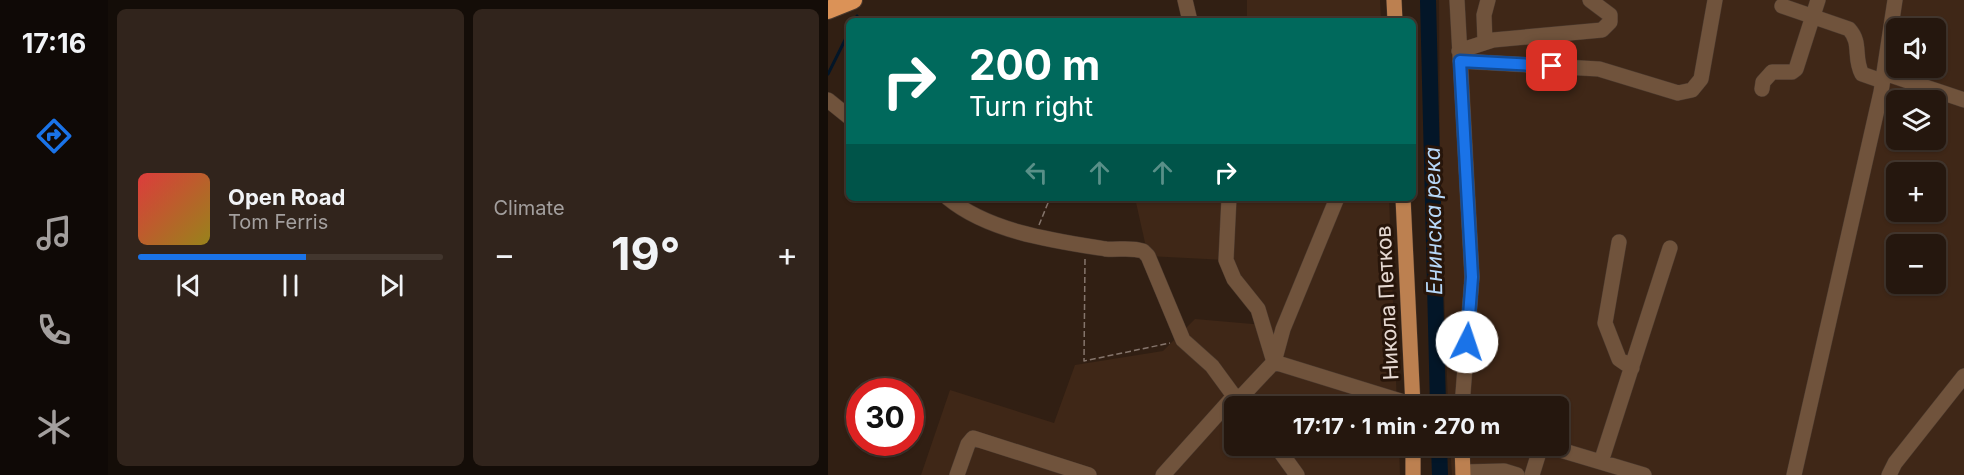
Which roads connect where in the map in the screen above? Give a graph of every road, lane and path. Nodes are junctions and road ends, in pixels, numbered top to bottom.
1 (853, 0) edge
2 (1185, 0) edge
3 (1394, 0) edge
4 (1457, 0) edge
5 (1488, 0) edge
6 (1590, 0) edge
7 (1715, 0) edge
8 (1818, 0) edge
9 (1895, 0) edge
10 (1782, 6) dead end
11 (828, 10) edge
12 (1814, 17) junction
13 (1189, 18) edge
14 (1395, 18) edge
15 (1485, 42) junction
16 (1460, 56) junction
17 (1883, 77) junction
18 (1762, 89) dead end
19 (828, 100) edge
20 (1964, 100) edge
21 (846, 115) edge
22 (952, 201) edge
23 (1049, 201) edge
24 (1228, 201) edge
25 (1336, 201) edge
26 (1403, 201) edge
27 (1036, 235) junction
28 (1619, 242) dead end
29 (1085, 245) junction
30 (1670, 248) dead end
31 (1183, 340) junction
32 (1274, 362) junction
33 (1632, 368) junction
34 (1964, 376) edge
35 (1240, 396) edge
36 (1246, 396) edge
37 (1382, 396) edge
38 (1413, 396) edge
39 (1463, 396) edge
40 (1224, 418) edge
41 (1569, 453) edge
42 (1283, 456) edge
43 (1413, 456) edge
44 (1462, 456) edge
45 (1538, 456) edge
46 (1601, 462) junction
47 (1463, 473) edge
48 (1166, 474) edge
49 (957, 475) edge
50 (1089, 475) edge
51 (1297, 475) edge
52 (1413, 475) edge
53 (1517, 475) edge
54 (1532, 475) edge
55 (1644, 475) edge
56 (1794, 475) edge
57 (1889, 475) edge

1 - 11 highway
2 - 13 street
3 - 14 main road
4 - 16 street
5 - 15 street
6 - 15 street
7 - 16 street
8 - 12 street
9 - 17 street
10 - 12 street
12 - 17 street
12 - 18 street
15 - 16 street
16 - 39 street
17 - 20 street
17 - 56 street
19 - 21 street
22 - 27 street
23 - 27 path
24 - 32 street
25 - 32 street
26 - 38 main road, Никола Петков
27 - 29 street
28 - 33 street
29 - 31 street
29 - 31 path
30 - 33 street
31 - 35 street
32 - 36 street
32 - 37 street
33 - 46 street
34 - 57 street
40 - 48 street
41 - 46 street
42 - 51 street
43 - 52 main road
44 - 47 main road
45 - 54 street
46 - 55 street
47 - 53 street
49 - 50 street

